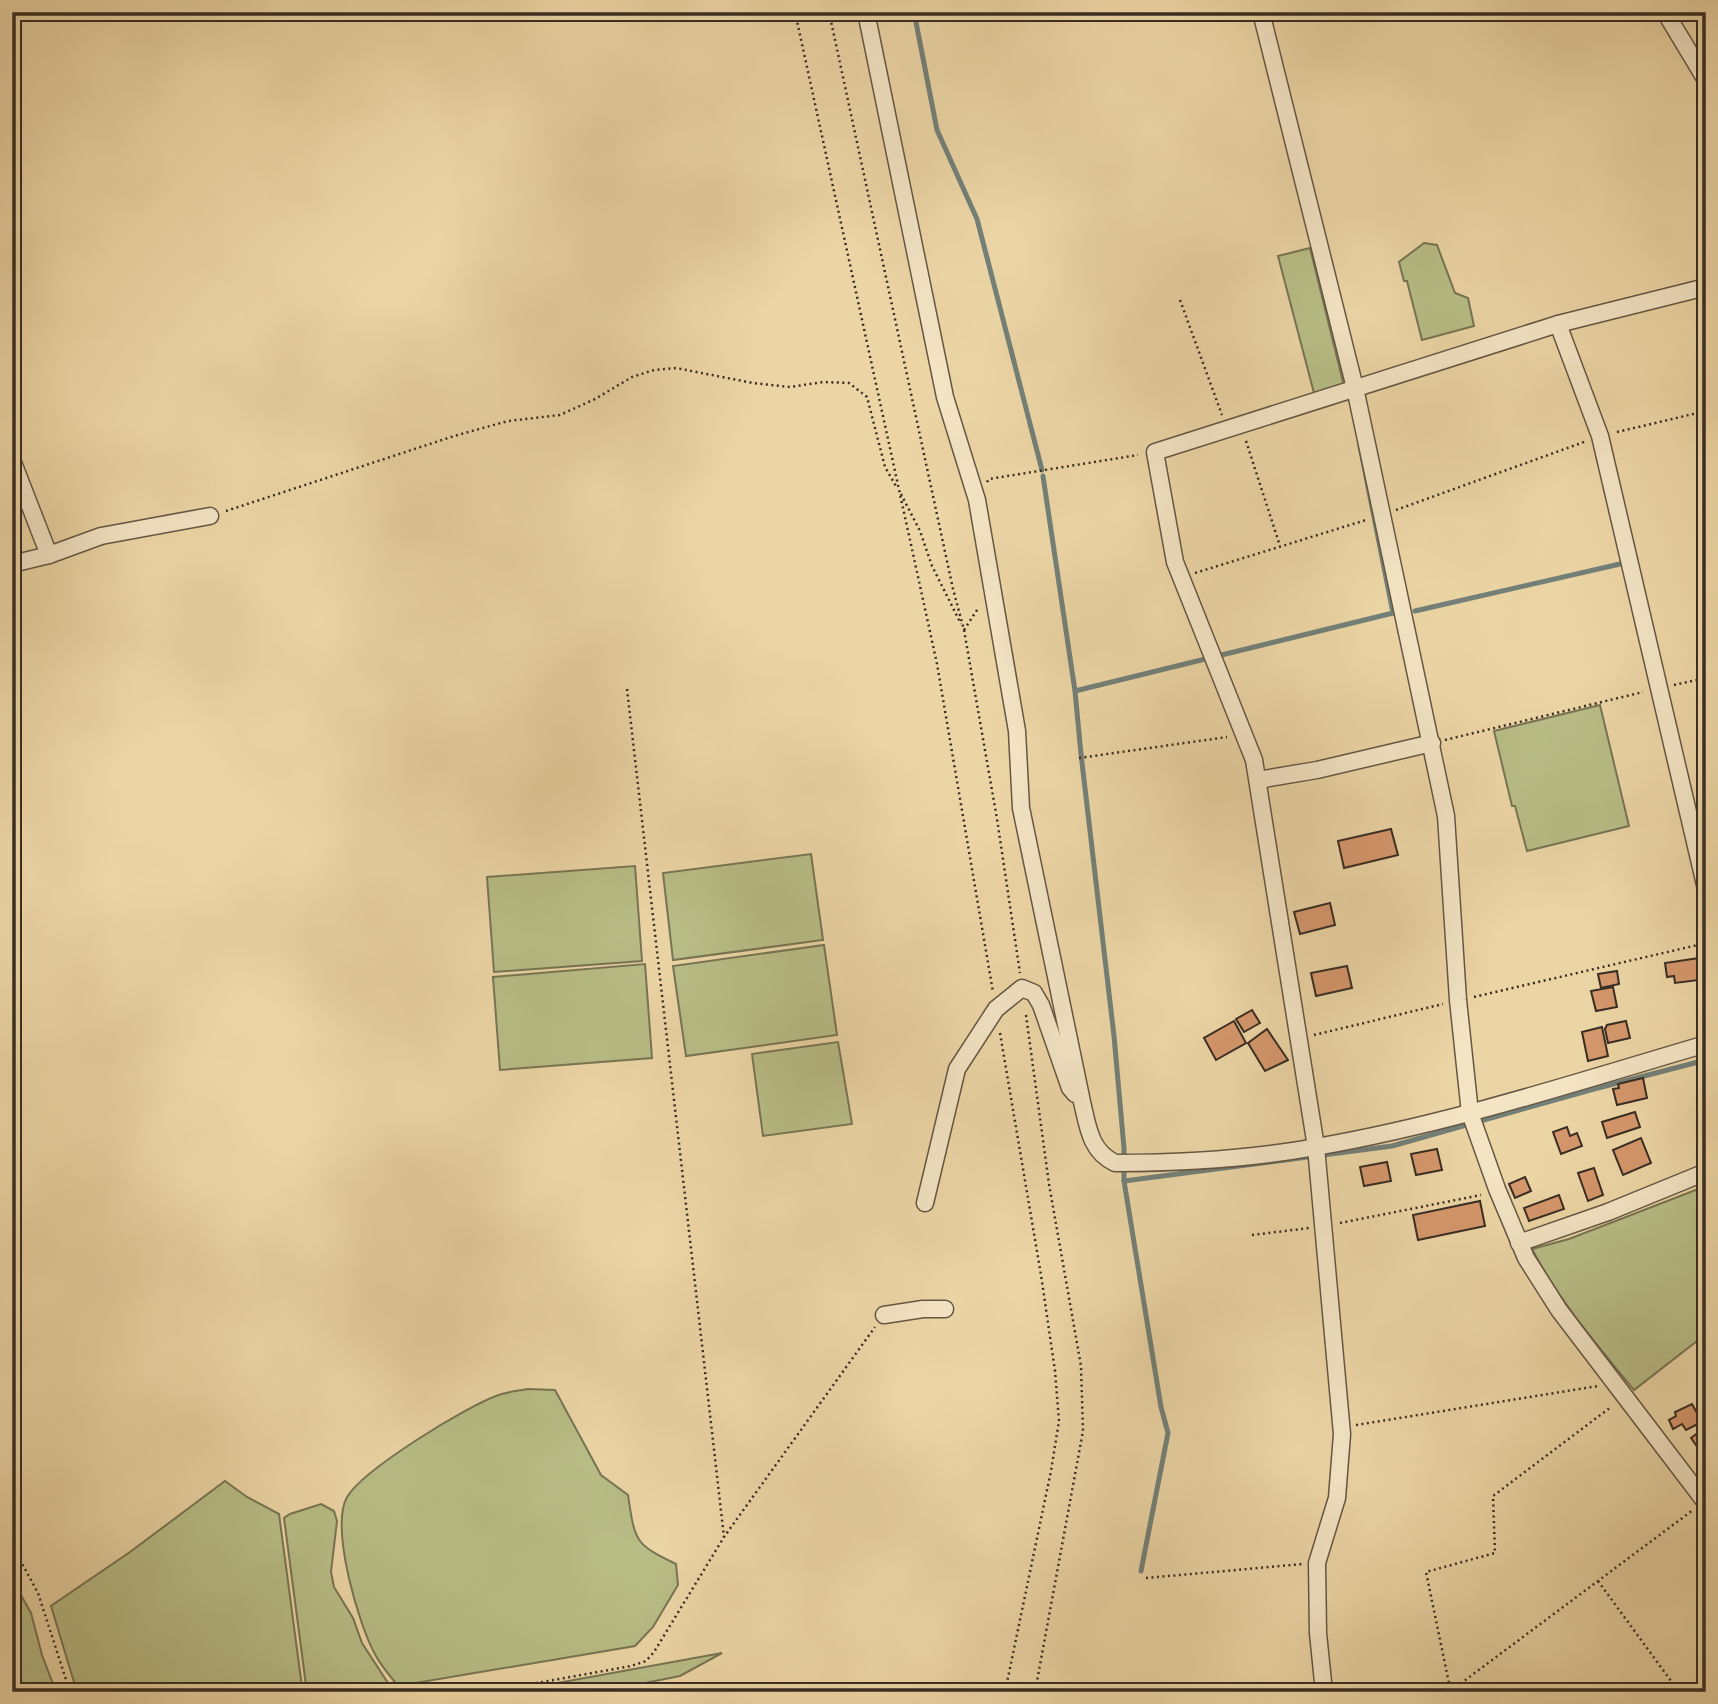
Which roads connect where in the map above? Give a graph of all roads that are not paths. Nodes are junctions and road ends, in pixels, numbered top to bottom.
1 (866, 12) edge
2 (1261, 12) edge
3 (1665, 12) edge
4 (1706, 80) edge
5 (1706, 287) edge
6 (1558, 324) junction
7 (1355, 388) junction
8 (12, 460) edge
9 (210, 516) road end
10 (49, 555) junction
11 (12, 564) edge
12 (1432, 743) junction
13 (1258, 780) junction
14 (1706, 889) edge
15 (1706, 1044) edge
16 (1082, 1102) junction
17 (1470, 1114) junction
18 (1316, 1147) junction
19 (1706, 1172) edge
20 (925, 1203) dead end
21 (1519, 1242) junction
22 (945, 1308) dead end
23 (884, 1315) road end
24 (1705, 1502) edge
25 (1324, 1692) edge

1 - 16 street
2 - 7 street
3 - 4 street
5 - 6 street
6 - 7 street
6 - 14 street
7 - 12 street
7 - 13 street
8 - 10 street
9 - 10 street
10 - 11 street
12 - 13 street
12 - 17 street
13 - 18 street
15 - 17 street
16 - 18 street
16 - 20 street
17 - 18 street
17 - 21 street
18 - 25 street
19 - 21 street
21 - 24 street
22 - 23 street

